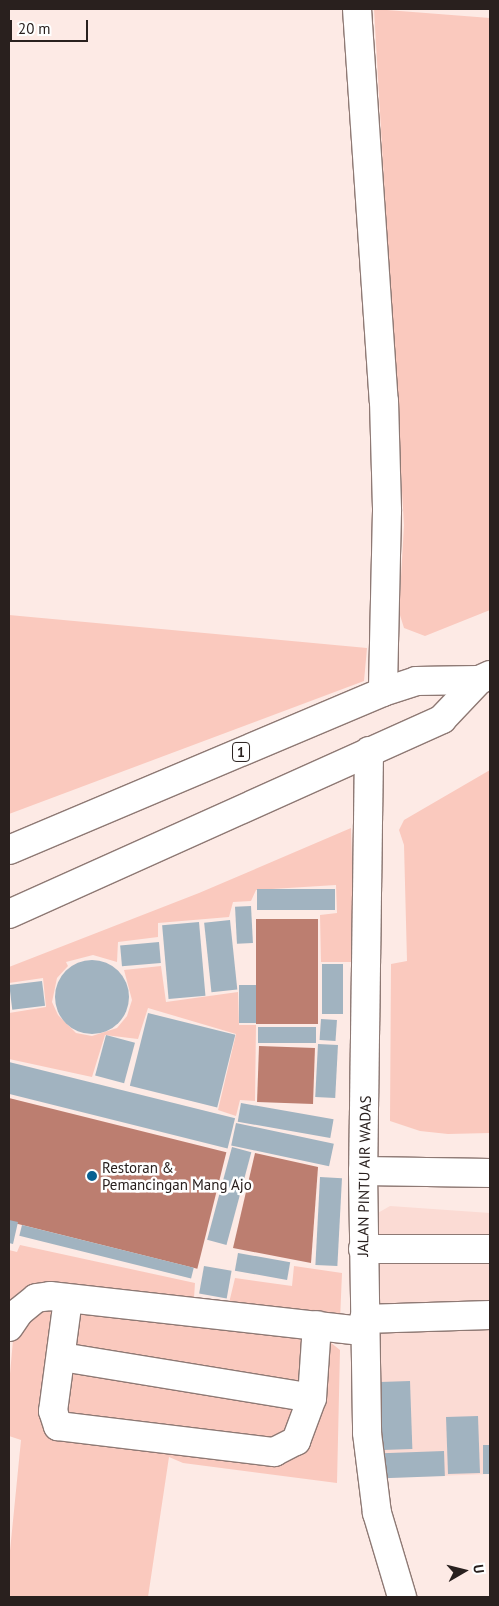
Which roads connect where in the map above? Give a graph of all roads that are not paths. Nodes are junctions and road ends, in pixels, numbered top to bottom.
1 (357, 9) edge
2 (485, 677) edge
3 (383, 692) junction
4 (369, 751) junction
5 (9, 850) edge
6 (9, 914) edge
7 (363, 1171) junction
8 (490, 1173) edge
9 (363, 1249) junction
10 (490, 1249) edge
11 (68, 1299) junction
12 (490, 1315) edge
13 (316, 1325) junction
14 (364, 1325) junction
15 (9, 1327) edge
16 (62, 1357) junction
17 (312, 1398) junction
18 (402, 1597) edge

1 - 3 main road
2 - 3 main road, 1
2 - 4 main road, 1
3 - 5 main road, 1
4 - 6 main road, 1
4 - 7 main road, JALAN PINTU AIR WADAS
7 - 8 main road
7 - 9 main road, JALAN PINTU AIR WADAS
9 - 10 main road
9 - 14 main road, JALAN PINTU AIR WADAS
11 - 13 main road
11 - 15 main road
11 - 16 main road
12 - 14 main road
13 - 14 main road
13 - 17 main road
14 - 18 main road, JALAN PINTU AIR WADAS
16 - 17 main road
16 - 17 main road

